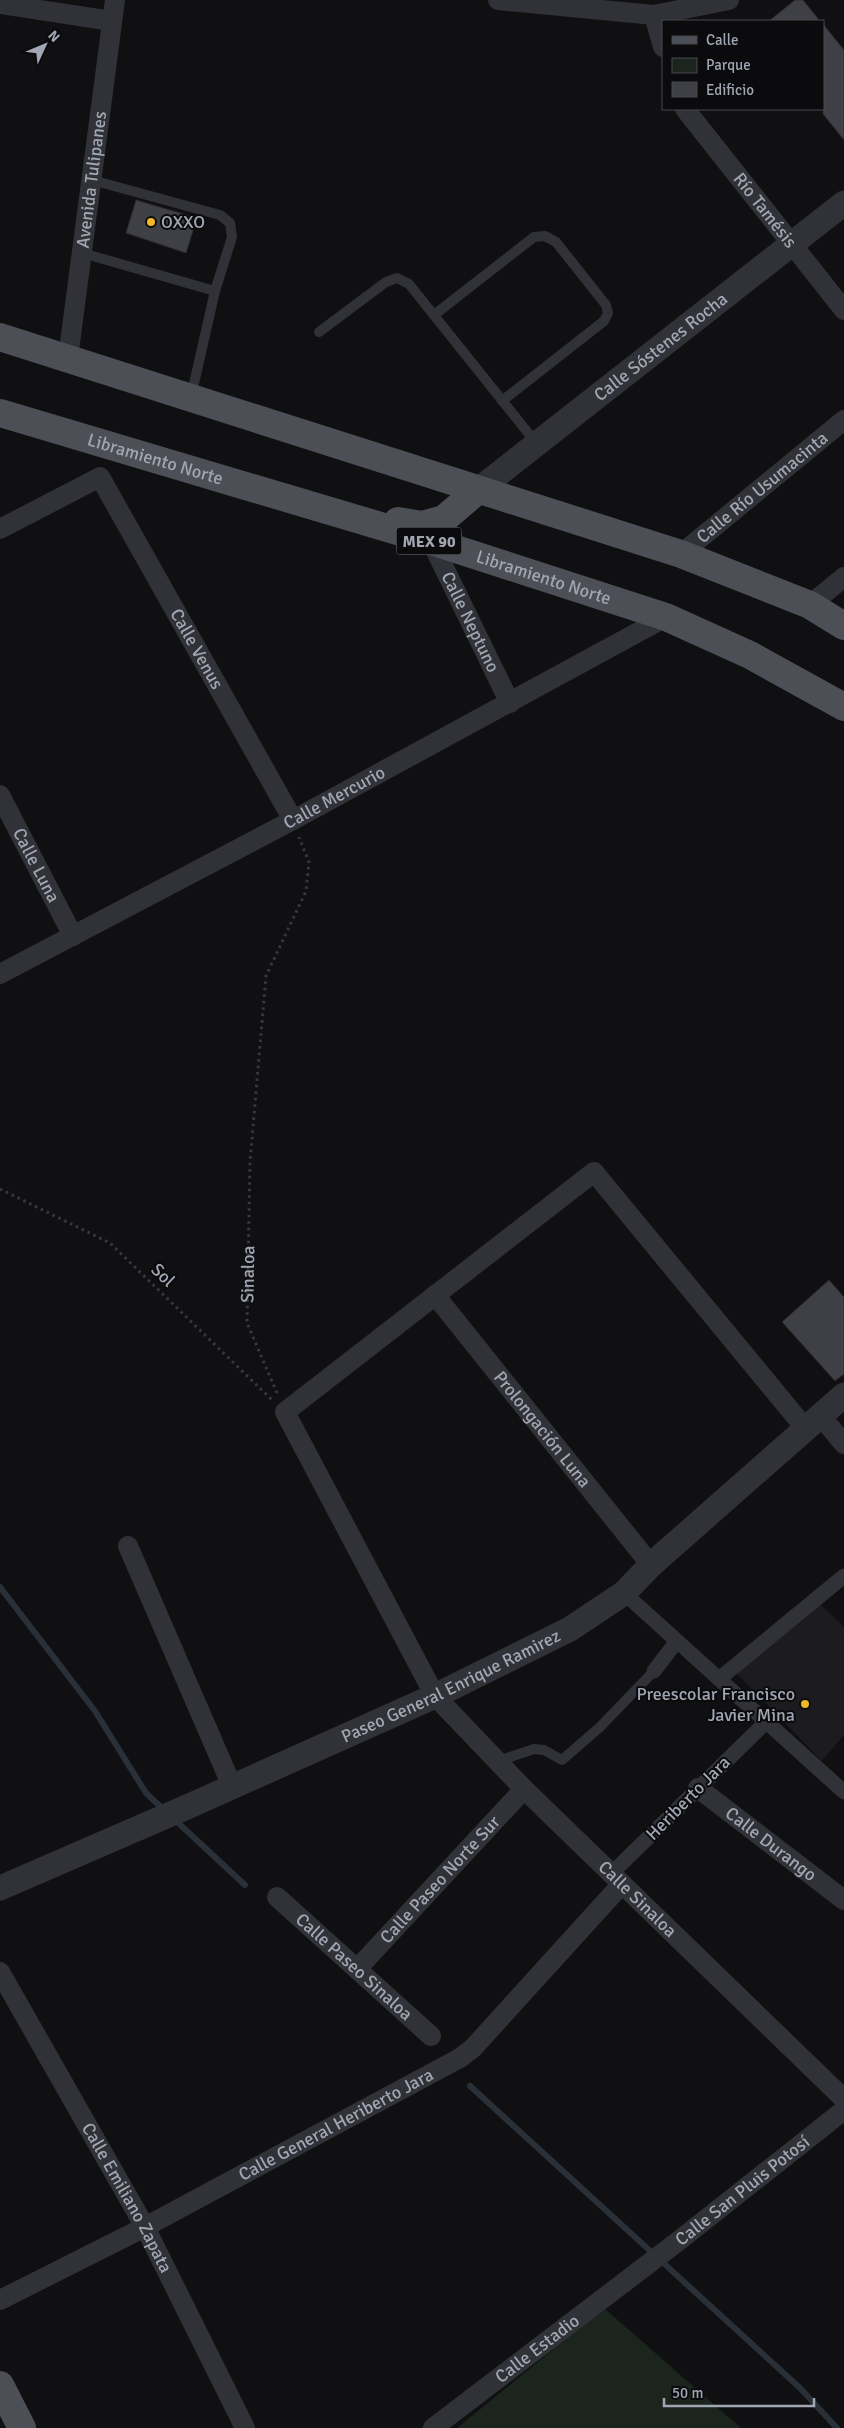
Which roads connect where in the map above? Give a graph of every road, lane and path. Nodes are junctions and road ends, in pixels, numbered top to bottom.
1 (115, 0) edge
2 (498, 0) edge
3 (729, 0) edge
4 (0, 4) edge
5 (654, 15) junction
6 (112, 21) junction
7 (662, 43) edge
8 (686, 110) edge
9 (92, 180) junction
10 (844, 203) edge
11 (792, 243) junction
12 (82, 253) junction
13 (215, 291) junction
14 (844, 310) edge
15 (434, 315) junction
16 (319, 332) dead end
17 (0, 337) edge
18 (68, 358) junction
19 (191, 398) junction
20 (502, 401) junction
21 (0, 413) edge
22 (844, 420) edge
23 (537, 444) junction
24 (478, 490) junction
25 (283, 498) junction
26 (0, 529) edge
27 (431, 541) junction
28 (681, 554) junction
29 (844, 577) edge
30 (810, 605) junction
31 (666, 617) junction
32 (844, 626) edge
33 (510, 703) junction
34 (844, 707) edge
35 (0, 795) edge
36 (293, 820) junction
37 (73, 936) junction
38 (0, 974) edge
39 (0, 1189) edge
40 (435, 1295) junction
41 (844, 1395) edge
42 (285, 1412) junction
43 (813, 1422) junction
44 (844, 1444) edge
45 (128, 1546) dead end
46 (651, 1565) junction
47 (844, 1576) edge
48 (624, 1593) junction
49 (676, 1641) junction
50 (654, 1671) joint
51 (719, 1679) junction
52 (435, 1696) junction
53 (766, 1722) junction
54 (498, 1761) junction
55 (232, 1786) junction
56 (698, 1788) junction
57 (524, 1790) junction
58 (844, 1792) edge
59 (616, 1880) junction
60 (0, 1888) edge
61 (277, 1898) dead end
62 (844, 1900) edge
63 (357, 1969) junction
64 (0, 1972) edge
65 (431, 2036) dead end
66 (844, 2099) edge
67 (844, 2110) edge
68 (145, 2227) junction
69 (641, 2269) joint
70 (0, 2300) edge
71 (0, 2385) edge
72 (22, 2428) edge
73 (245, 2428) edge
74 (433, 2428) edge

1 - 6 street, Avenida Tulipanes
2 - 5 street
3 - 5 street
4 - 6 street
5 - 7 street
6 - 9 street, Avenida Tulipanes
8 - 11 street, Río Tamésis
9 - 12 street, Avenida Tulipanes
9 - 13 lane
10 - 11 street, Calle Sóstenes Rocha
11 - 14 street, Río Tamésis
11 - 23 street, Calle Sóstenes Rocha
12 - 13 lane
12 - 18 street, Avenida Tulipanes
13 - 19 lane
15 - 16 lane
15 - 20 lane
15 - 20 lane
17 - 18 main road
18 - 19 main road
19 - 24 main road
20 - 23 lane
21 - 25 main road, Libramiento Norte / MEX 90
22 - 28 street, Calle Río Usumacinta
23 - 24 street, Calle Sóstenes Rocha
24 - 25 main road
24 - 28 main road
25 - 27 main road, Libramiento Norte / MEX 90
26 - 36 street, Calle Venus
27 - 31 main road, Libramiento Norte / MEX 90
27 - 33 street, Calle Neptuno
28 - 30 main road
29 - 30 street
30 - 32 main road
31 - 33 street, Calle Mercurio
31 - 34 main road, Libramiento Norte / MEX 90
33 - 36 street, Calle Mercurio
35 - 37 street, Calle Luna
36 - 37 street, Calle Mercurio
36 - 42 path, Sinaloa
37 - 38 street, Calle Mercurio
39 - 42 path, Sol
40 - 42 street
40 - 43 street
40 - 46 street, Prolongación Luna
41 - 43 street, Paseo General Enrique Ramirez
42 - 52 street
43 - 44 street
43 - 46 street, Paseo General Enrique Ramirez
45 - 55 street
46 - 48 street, Paseo General Enrique Ramirez
47 - 51 street
48 - 49 street
48 - 52 street, Paseo General Enrique Ramirez
49 - 50 street
49 - 51 street
50 - 54 lane
51 - 53 street
52 - 54 street, Calle Sinaloa
52 - 55 street, Paseo General Enrique Ramirez
53 - 56 street, Heriberto Jara
53 - 58 street
54 - 57 street, Calle Sinaloa
55 - 60 street, Paseo General Enrique Ramirez
56 - 59 street, Heriberto Jara
56 - 62 street, Calle Durango
57 - 59 street, Calle Sinaloa
57 - 63 street, Calle Paseo Norte Sur
59 - 66 street, Calle Sinaloa
59 - 68 street, Calle General Heriberto Jara
61 - 63 street, Calle Paseo Sinaloa
63 - 65 street, Calle Paseo Sinaloa
64 - 68 street, Calle Emiliano Zapata
67 - 69 street, Calle San Pluis Potosí
68 - 70 street, Calle General Heriberto Jara
68 - 73 street, Calle Emiliano Zapata
69 - 74 street, Calle Estadio
71 - 72 main road

